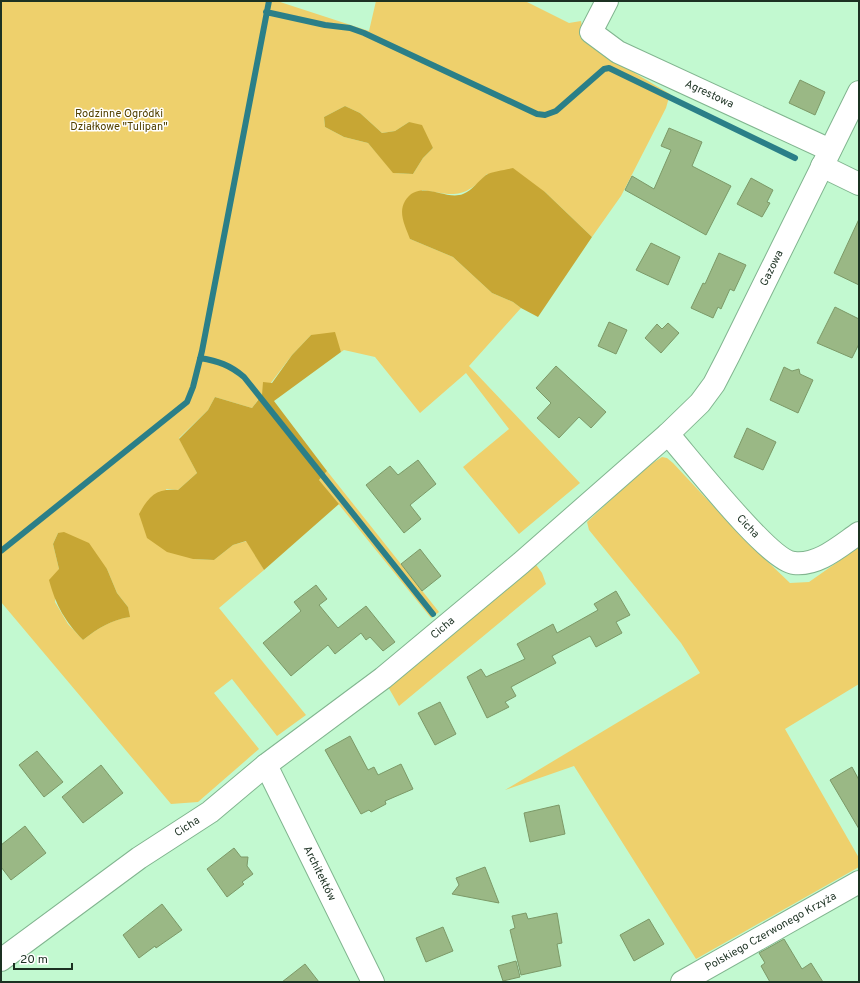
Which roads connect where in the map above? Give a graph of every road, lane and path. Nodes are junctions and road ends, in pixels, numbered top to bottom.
1 (607, 1) edge
2 (859, 92) edge
3 (826, 158) junction
4 (859, 184) edge
5 (668, 434) junction
6 (859, 533) edge
7 (266, 765) junction
8 (857, 886) edge
9 (1, 960) edge
10 (373, 982) edge
11 (682, 982) edge

1 - 3 street, Agrestowa
2 - 3 street, Gazowa
3 - 4 street, Agrestowa
3 - 5 street, Gazowa
5 - 6 street, Cicha
5 - 7 street, Cicha
7 - 9 street, Cicha
7 - 10 street, Architektów
8 - 11 street, Polskiego Czerwonego Krzyża

